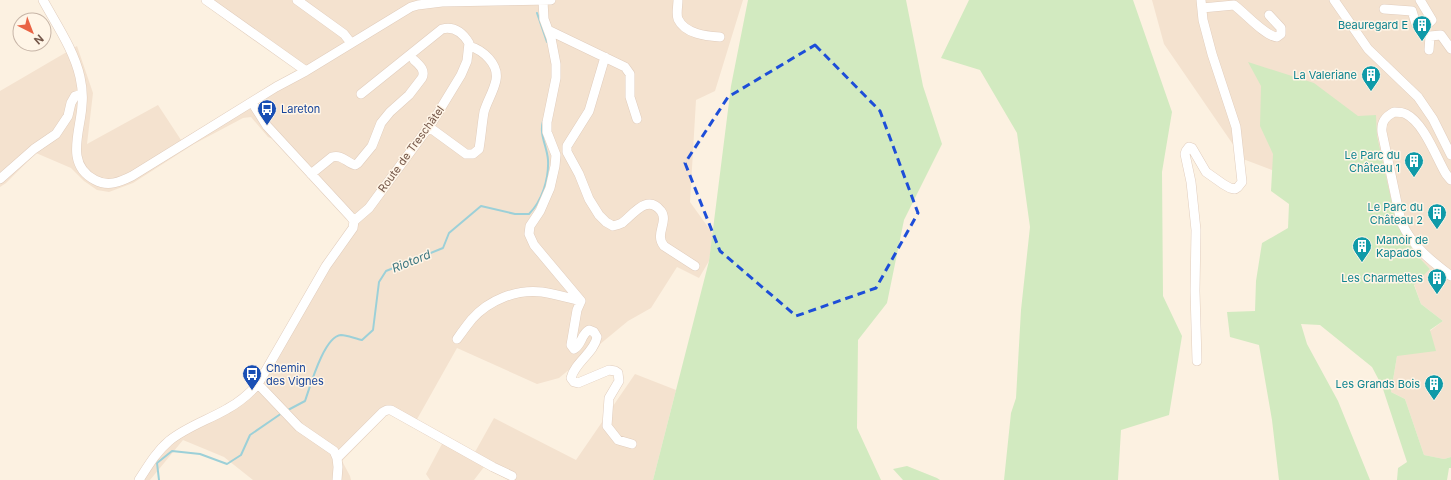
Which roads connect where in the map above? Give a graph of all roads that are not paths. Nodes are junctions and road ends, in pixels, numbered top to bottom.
1 (43, 0) edge
2 (206, 0) edge
3 (297, 0) edge
4 (543, 0) edge
5 (678, 0) edge
6 (1334, 0) edge
7 (1421, 1) edge
8 (1202, 4) edge
9 (1384, 9) dead end
10 (1268, 15) dead end
11 (548, 30) junction
12 (720, 37) dead end
13 (350, 43) junction
14 (469, 46) junction
15 (1451, 49) edge
16 (1430, 50) dead end
17 (605, 57) junction
18 (414, 60) dead end
19 (306, 71) junction
20 (82, 94) junction
21 (361, 94) dead end
22 (251, 106) junction
23 (637, 119) dead end
24 (429, 127) junction
25 (1451, 155) edge
26 (311, 174) junction
27 (0, 179) edge
28 (1451, 180) edge
29 (354, 221) junction
30 (695, 266) dead end
31 (1451, 276) edge
32 (581, 301) junction
33 (457, 339) dead end
34 (1197, 361) dead end
35 (258, 384) junction
36 (632, 444) dead end
37 (337, 458) junction
38 (512, 476) dead end
39 (139, 480) edge
40 (337, 480) edge

1 - 20 street
2 - 19 street
3 - 13 street
4 - 11 street
4 - 13 street
5 - 12 street
6 - 25 street
7 - 9 street
8 - 10 street
8 - 34 street
11 - 17 street
11 - 32 street
13 - 19 street
14 - 21 street
14 - 24 street, Route de Treschâtel
14 - 24 street
15 - 16 street
17 - 23 street
17 - 30 street
18 - 26 street
19 - 22 street
19 - 22 street
20 - 22 street
20 - 27 street
22 - 26 street
24 - 29 street, Route de Treschâtel
26 - 29 street
28 - 31 street
29 - 35 street, Route de Treschâtel
32 - 33 street
32 - 36 street
35 - 37 street
35 - 39 street, Route de Treschâtel
37 - 38 street
37 - 40 street

